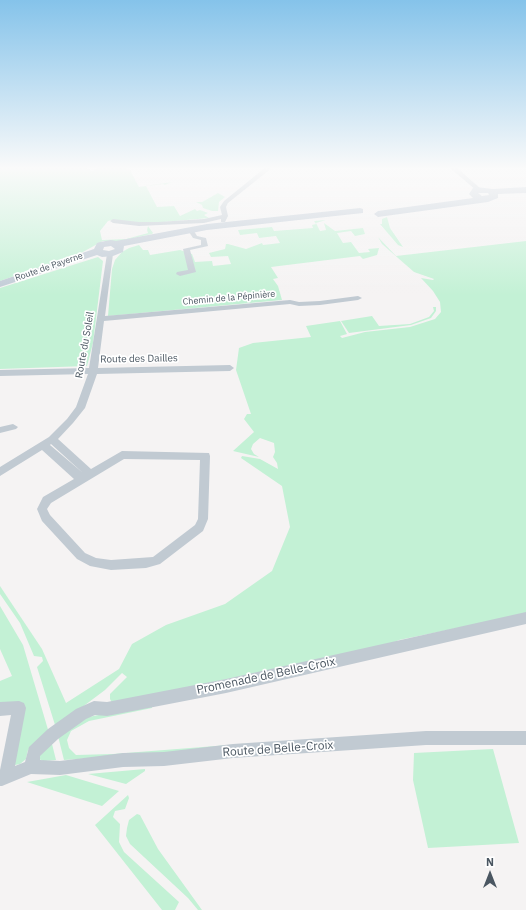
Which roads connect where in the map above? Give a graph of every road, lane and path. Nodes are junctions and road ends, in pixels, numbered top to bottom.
1 (224, 209) edge
2 (396, 209) edge
3 (367, 215) junction
4 (225, 216) junction
5 (113, 221) dead end
6 (245, 223) junction
7 (216, 226) junction
8 (192, 232) junction
9 (119, 246) junction
10 (98, 251) junction
11 (110, 254) junction
12 (180, 274) dead end
13 (0, 284) edge
14 (358, 298) dead end
15 (101, 319) junction
16 (230, 368) dead end
17 (93, 371) junction
18 (0, 373) edge
19 (13, 427) dead end
20 (0, 430) edge
21 (47, 442) junction
22 (0, 472) edge
23 (85, 476) junction
24 (526, 618) edge
25 (0, 709) edge
26 (526, 738) edge
27 (31, 767) junction
28 (3, 778) edge

1 - 4 street
2 - 3 main road
3 - 6 main road
3 - 8 main road
4 - 5 street
4 - 6 street
4 - 7 street
6 - 7 main road
7 - 9 main road
8 - 9 main road
8 - 12 street
9 - 10 main road, Route de Payerne
9 - 11 main road
10 - 11 main road
10 - 13 main road, Route de Payerne
11 - 15 street, Route du Soleil
14 - 15 street, Chemin de la Pépinière
15 - 17 street, Route du Soleil
16 - 17 street, Route des Dailles
17 - 18 street, Route des Dailles
17 - 21 street, Route du Soleil
19 - 20 street
21 - 22 street, Route du Soleil
21 - 23 street
23 - 23 street
24 - 27 street, Promenade de Belle-Croix
25 - 28 street
26 - 27 street, Route de Belle-Croix
27 - 28 street

